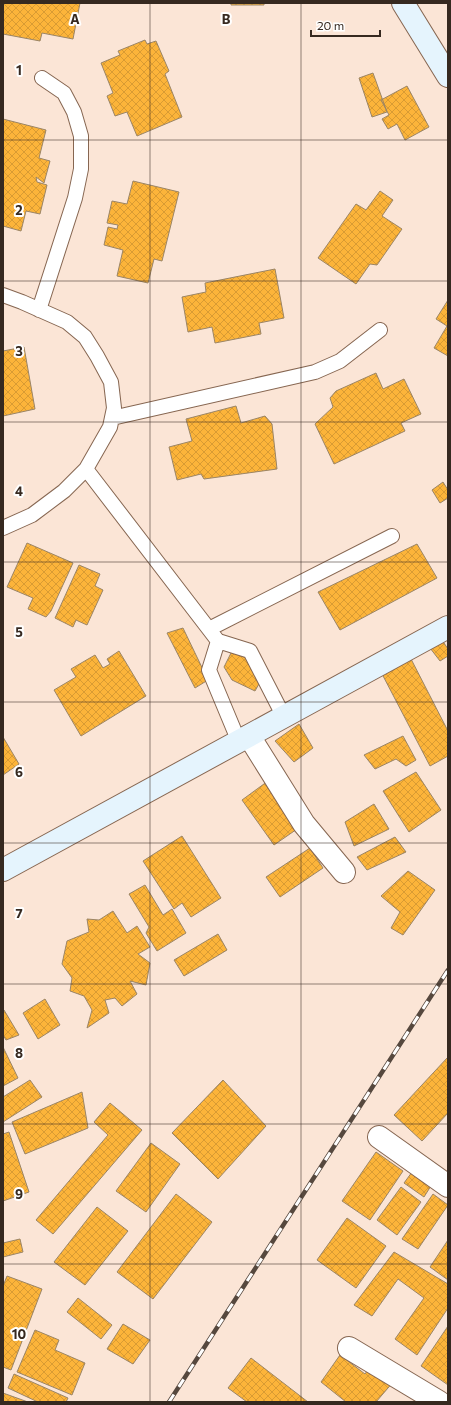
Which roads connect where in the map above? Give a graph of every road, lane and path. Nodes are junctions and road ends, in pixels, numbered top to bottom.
1 (403, 3) edge
2 (448, 76) edge
3 (42, 78) dead end
4 (3, 295) edge
5 (39, 310) junction
6 (380, 330) dead end
7 (112, 418) junction
8 (86, 469) junction
9 (3, 528) edge
10 (392, 536) dead end
11 (448, 627) edge
12 (208, 629) junction
13 (218, 640) junction
14 (284, 717) junction
15 (244, 739) junction
16 (3, 870) edge
17 (344, 872) dead end
18 (379, 1137) dead end
19 (448, 1186) edge
20 (349, 1348) dead end
21 (438, 1402) edge

1 - 2 street
3 - 5 lane
4 - 5 lane
5 - 7 lane
6 - 7 lane
7 - 8 lane
8 - 9 lane
8 - 12 lane
10 - 12 lane
11 - 14 street
12 - 13 lane
13 - 14 lane
13 - 15 lane
14 - 15 street
15 - 16 street
15 - 17 street
18 - 19 street
20 - 21 street

